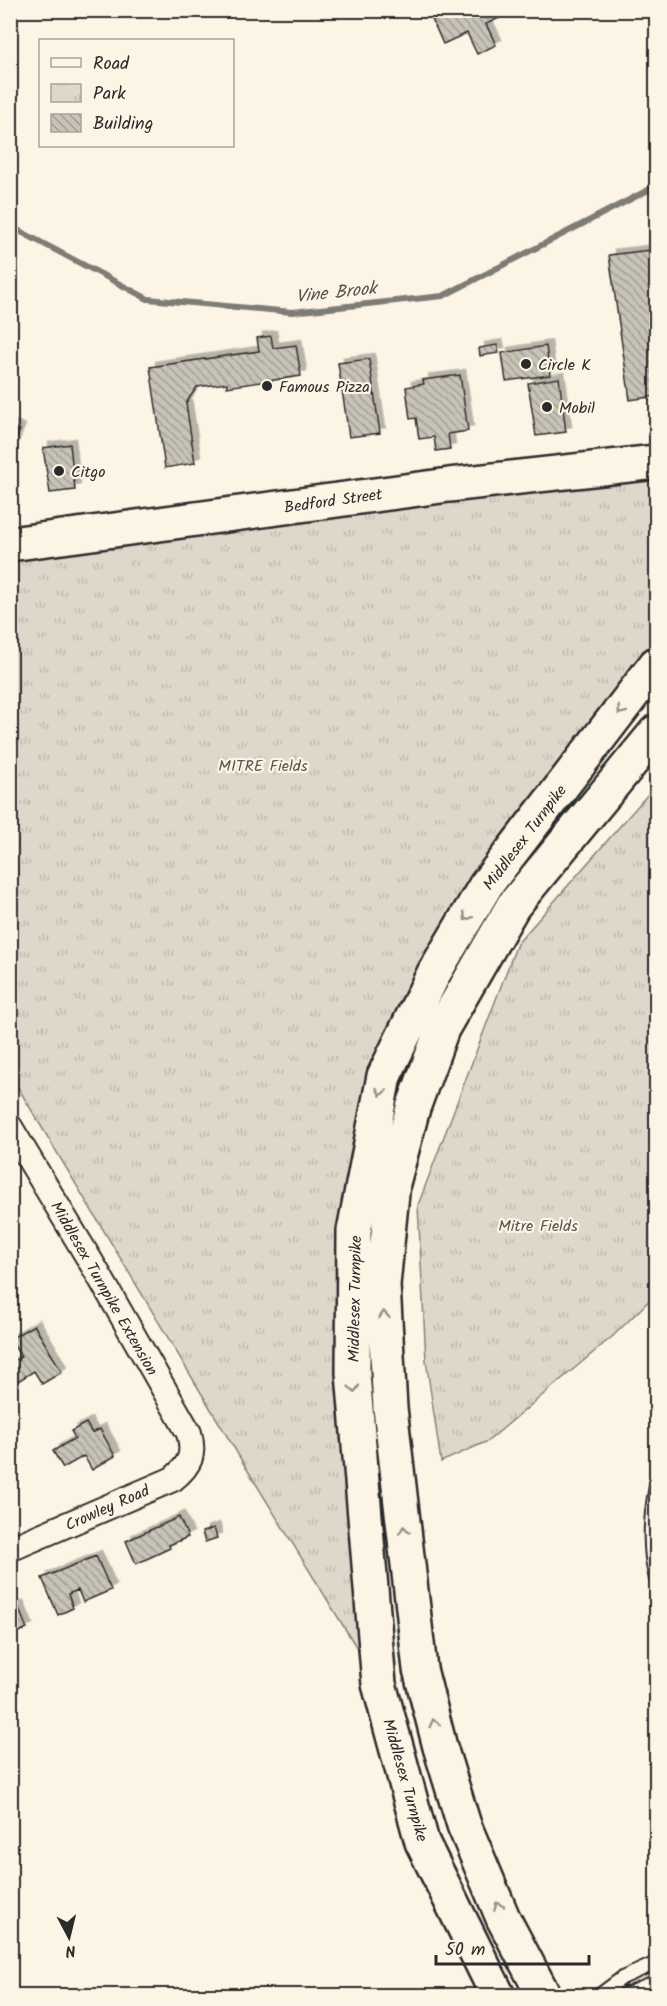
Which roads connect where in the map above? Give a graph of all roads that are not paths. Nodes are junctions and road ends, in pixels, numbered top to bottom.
1 (648, 468) edge
2 (10, 544) edge
3 (657, 664) edge
4 (657, 732) edge
5 (10, 1127) edge
6 (191, 1453) joint
7 (657, 1486) edge
8 (10, 1549) edge
9 (657, 1579) edge
10 (657, 1963) edge
11 (657, 1982) edge
12 (498, 1995) edge
13 (544, 1995) edge
14 (598, 1995) edge
15 (617, 1995) edge

1 - 2 main road, Bedford Street
3 -> 12 main road, Middlesex Turnpike
13 -> 4 main road, Middlesex Turnpike
5 - 6 street, Middlesex Turnpike Extension
6 - 8 street, Crowley Road
7 - 9 lane
10 - 14 lane
11 - 15 lane

